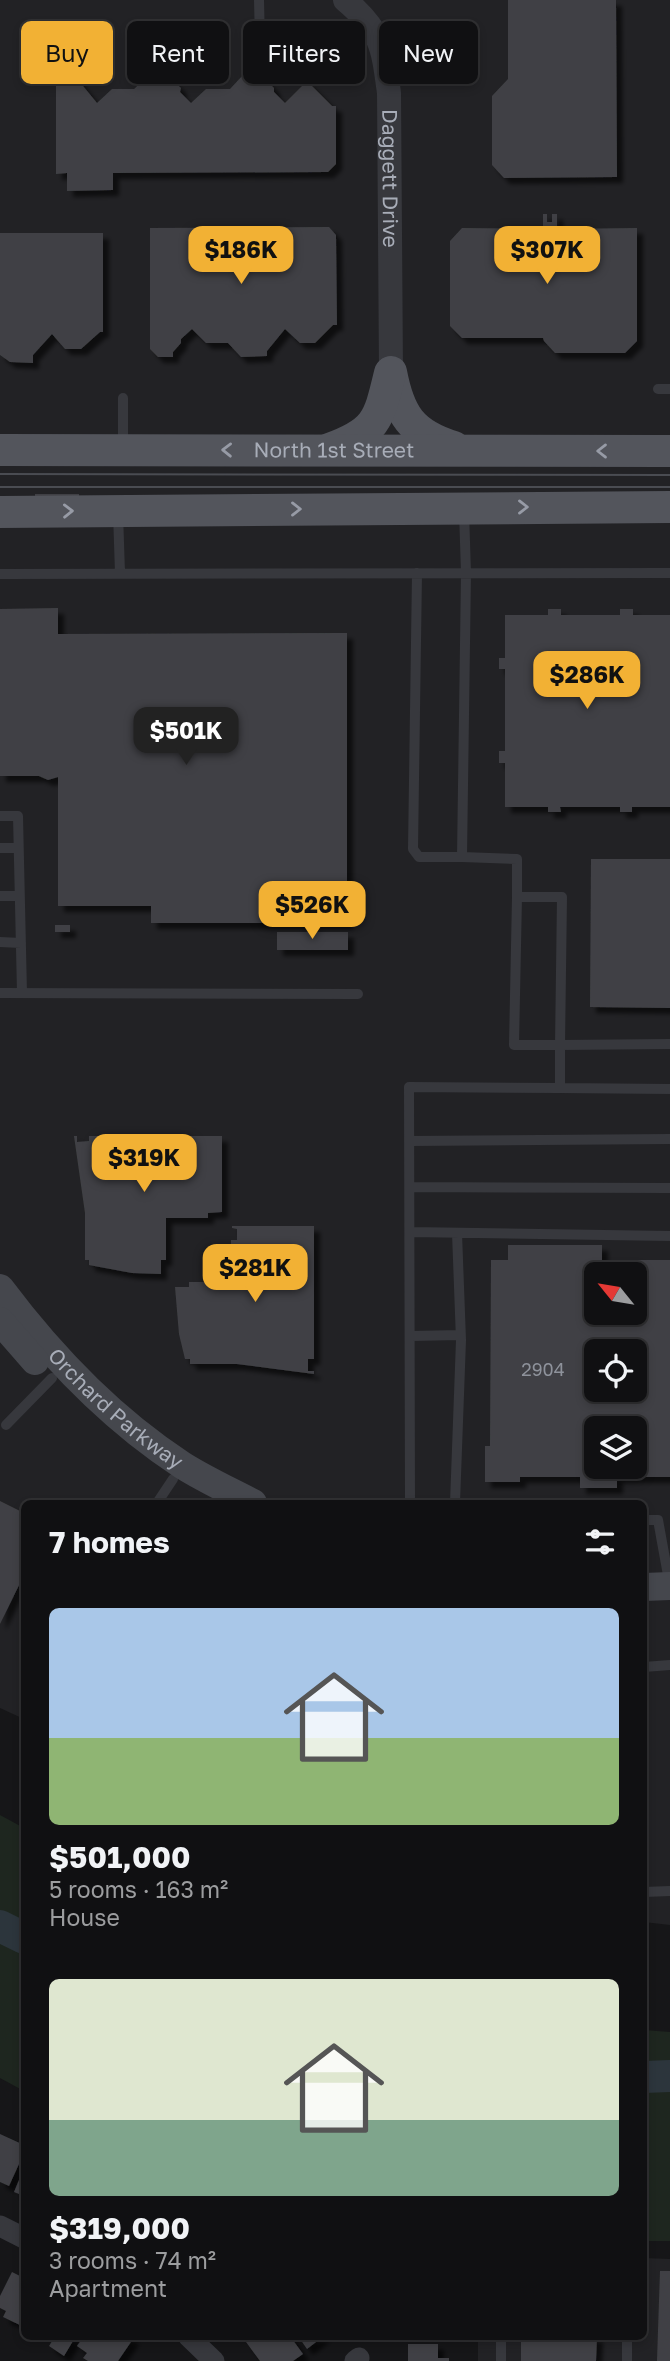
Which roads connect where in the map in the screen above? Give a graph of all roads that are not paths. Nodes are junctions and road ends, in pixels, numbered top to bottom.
1 (259, 0) edge
2 (345, 0) edge
3 (259, 21) edge
4 (391, 372) junction
5 (658, 389) dead end
6 (670, 389) edge
7 (123, 398) dead end
8 (0, 450) edge
9 (123, 450) junction
10 (469, 451) junction
11 (670, 451) edge
12 (322, 452) junction
13 (670, 507) edge
14 (464, 508) junction
15 (118, 510) junction
16 (0, 512) edge
17 (120, 573) junction
18 (416, 573) junction
19 (466, 573) junction
20 (670, 573) edge
21 (0, 574) edge
22 (0, 816) edge
23 (0, 848) edge
24 (18, 848) junction
25 (462, 857) junction
26 (0, 896) edge
27 (18, 896) junction
28 (517, 897) junction
29 (0, 942) edge
30 (21, 943) junction
31 (22, 992) junction
32 (0, 993) edge
33 (358, 994) dead end
34 (670, 1044) edge
35 (560, 1045) junction
36 (560, 1088) junction
37 (670, 1089) edge
38 (670, 1139) edge
39 (410, 1141) junction
40 (410, 1187) junction
41 (670, 1188) edge
42 (410, 1232) junction
43 (457, 1233) junction
44 (670, 1236) edge
45 (0, 1288) edge
46 (0, 1321) edge
47 (460, 1335) junction
48 (411, 1336) junction
49 (62, 1377) junction
50 (6, 1425) dead end
51 (178, 1472) junction
52 (159, 1500) edge
53 (211, 1500) edge
54 (246, 1500) edge
55 (410, 1500) edge
56 (455, 1500) edge
57 (670, 1519) edge
58 (647, 1520) edge
59 (658, 1520) junction
60 (670, 1586) edge
61 (647, 1587) edge
62 (670, 1602) edge
63 (647, 1604) edge
64 (670, 1665) edge
65 (647, 1667) edge
66 (670, 1891) edge
67 (647, 1892) edge
68 (0, 2226) edge
69 (21, 2236) edge
70 (192, 2340) edge
71 (501, 2340) edge
72 (627, 2340) edge
73 (214, 2361) edge
74 (501, 2361) edge
75 (627, 2361) edge

1 - 3 lane
2 - 4 street, Daggett Drive
4 - 10 main road
4 - 12 main road
5 - 6 lane
7 - 9 lane
8 - 9 main road, North 1st Street
12 -> 9 main road, North 1st Street
11 -> 10 main road, North 1st Street
10 - 12 main road, North 1st Street
14 -> 13 main road
15 -> 14 main road
14 - 19 lane
16 -> 15 main road
15 - 17 lane
17 - 18 lane
17 - 21 lane
18 - 19 lane
18 - 25 lane
19 - 20 lane
19 - 25 lane
22 - 24 lane
23 - 24 lane
24 - 27 lane
25 - 28 lane
26 - 27 lane
27 - 30 lane
28 - 35 lane
28 - 35 lane
29 - 30 lane
30 - 31 lane
31 - 32 lane
31 - 33 lane
34 - 35 lane
35 - 36 lane
36 - 37 lane
36 - 39 lane
38 - 39 lane
39 - 40 lane
40 - 41 lane
40 - 42 lane
42 - 43 lane
42 - 48 lane
43 - 44 lane
43 - 47 lane
45 - 49 main road, Orchard Parkway
46 - 49 main road, Orchard Parkway
47 - 48 lane
47 - 56 lane
48 - 55 lane
49 - 50 lane
49 - 51 main road, Orchard Parkway
51 - 52 lane
51 - 53 main road, Orchard Parkway
51 - 54 main road, Orchard Parkway
57 - 59 lane
58 - 59 lane
59 - 60 lane
60 - 61 main road
62 - 63 main road
64 - 65 lane
66 - 67 lane
68 - 69 street
70 - 73 street
71 - 74 lane
72 - 75 lane

